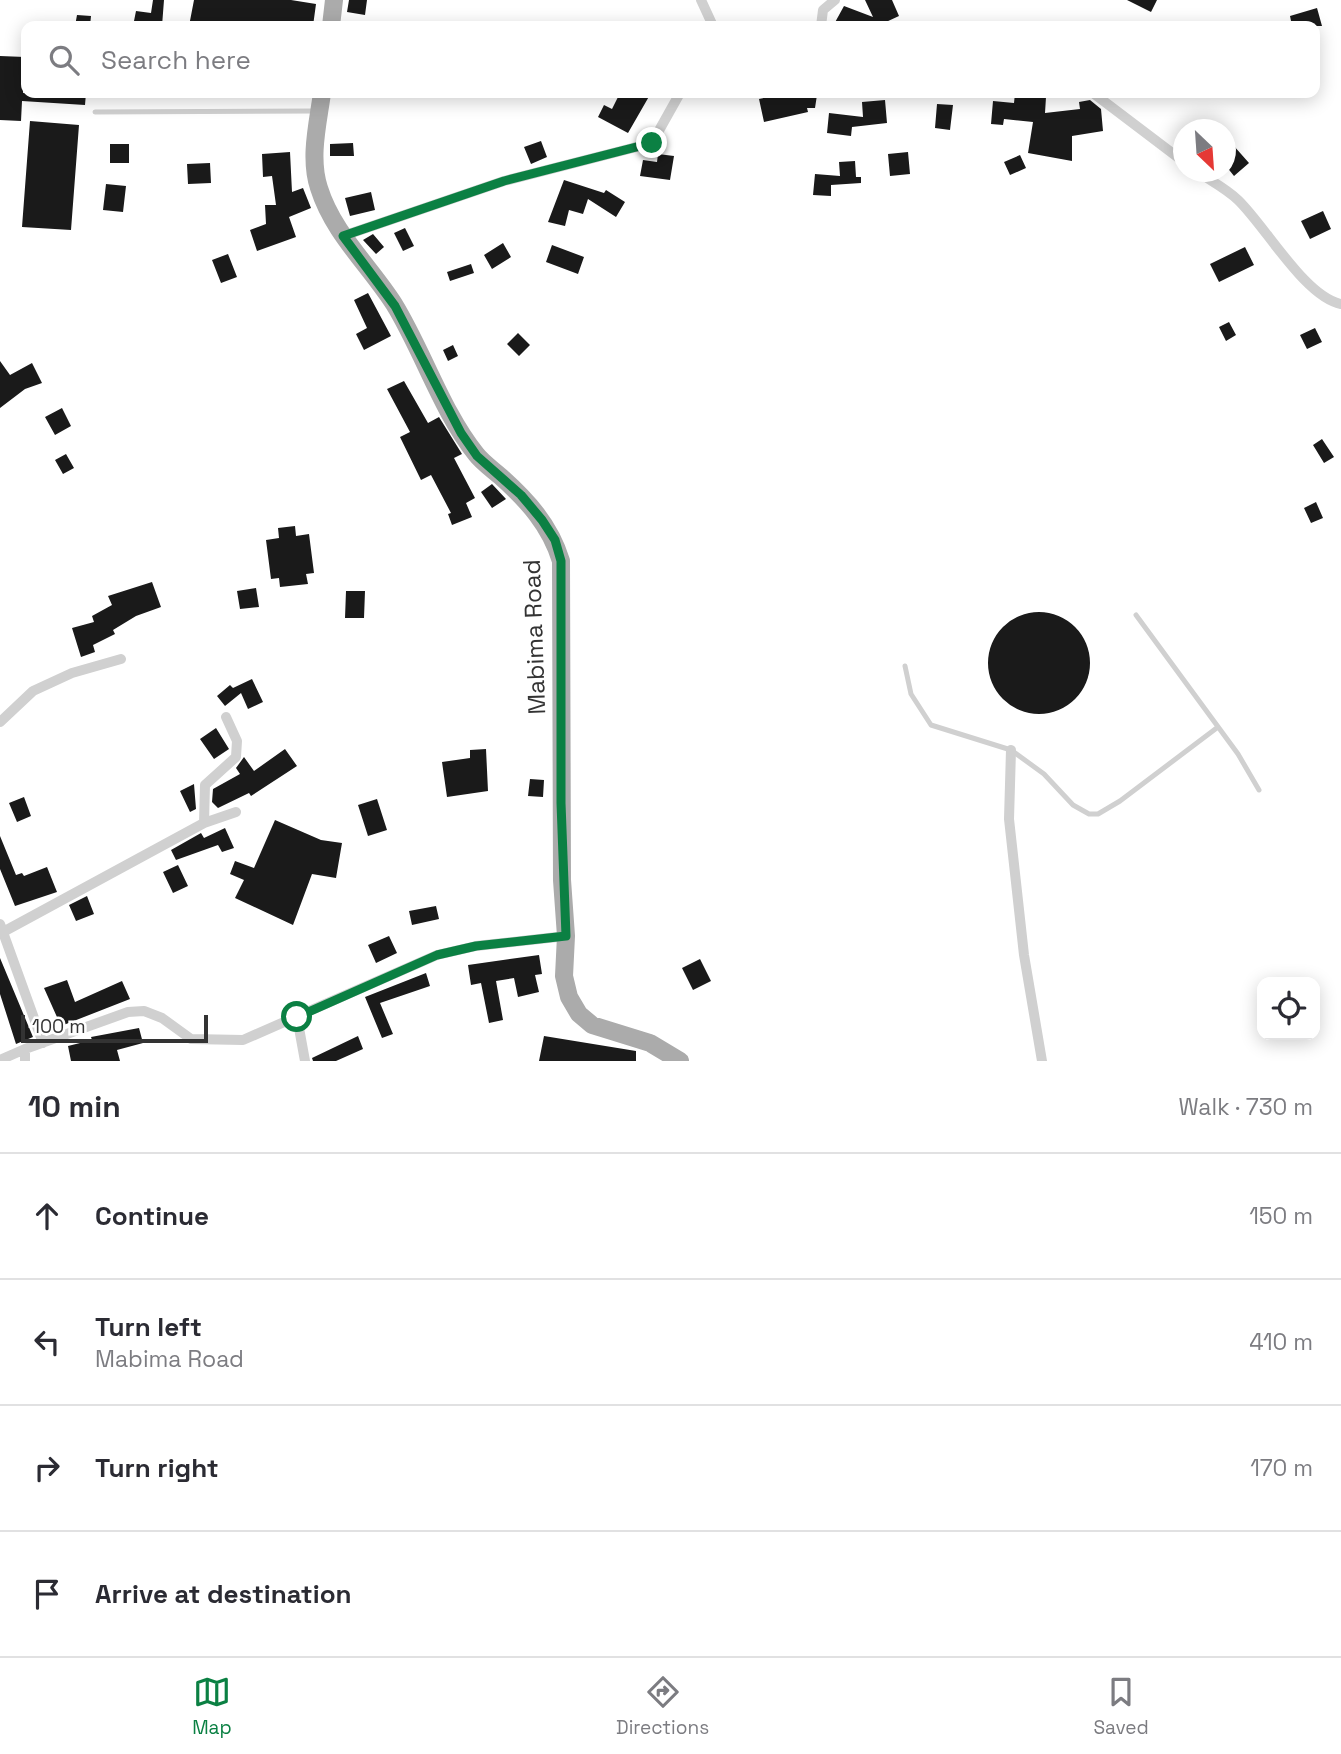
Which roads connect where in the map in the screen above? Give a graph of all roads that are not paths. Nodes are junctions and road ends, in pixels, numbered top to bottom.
1 (334, 0) edge
2 (701, 0) edge
3 (835, 0) edge
4 (332, 21) edge
5 (711, 21) edge
6 (822, 21) edge
7 (321, 98) edge
8 (677, 98) edge
9 (1100, 98) edge
10 (320, 111) junction
11 (95, 112) dead end
12 (1173, 154) edge
13 (1212, 182) edge
14 (343, 236) junction
15 (1341, 304) edge
16 (1136, 615) dead end
17 (121, 659) dead end
18 (905, 666) dead end
19 (226, 717) dead end
20 (0, 722) edge
21 (1218, 727) junction
22 (1011, 750) junction
23 (1259, 790) dead end
24 (236, 812) dead end
25 (204, 823) junction
26 (1, 928) edge
27 (566, 936) junction
28 (297, 1017) junction
29 (43, 1043) junction
30 (25, 1055) edge
31 (0, 1060) edge
32 (305, 1061) edge
33 (680, 1061) edge
34 (1042, 1061) edge

1 - 4 main road
2 - 5 street
3 - 6 street
7 - 10 main road, Mabima Road
8 - 14 street
9 - 12 street
10 - 11 lane
10 - 14 main road, Mabima Road
13 - 15 street
14 - 27 main road, Mabima Road
16 - 21 lane
17 - 20 street
18 - 22 lane
19 - 25 street
21 - 22 lane
21 - 23 lane
22 - 34 street
24 - 25 street
25 - 26 street
26 - 29 street
27 - 28 street
27 - 33 main road, Mabima Road
28 - 29 street
28 - 32 street
29 - 30 street
30 - 31 street

